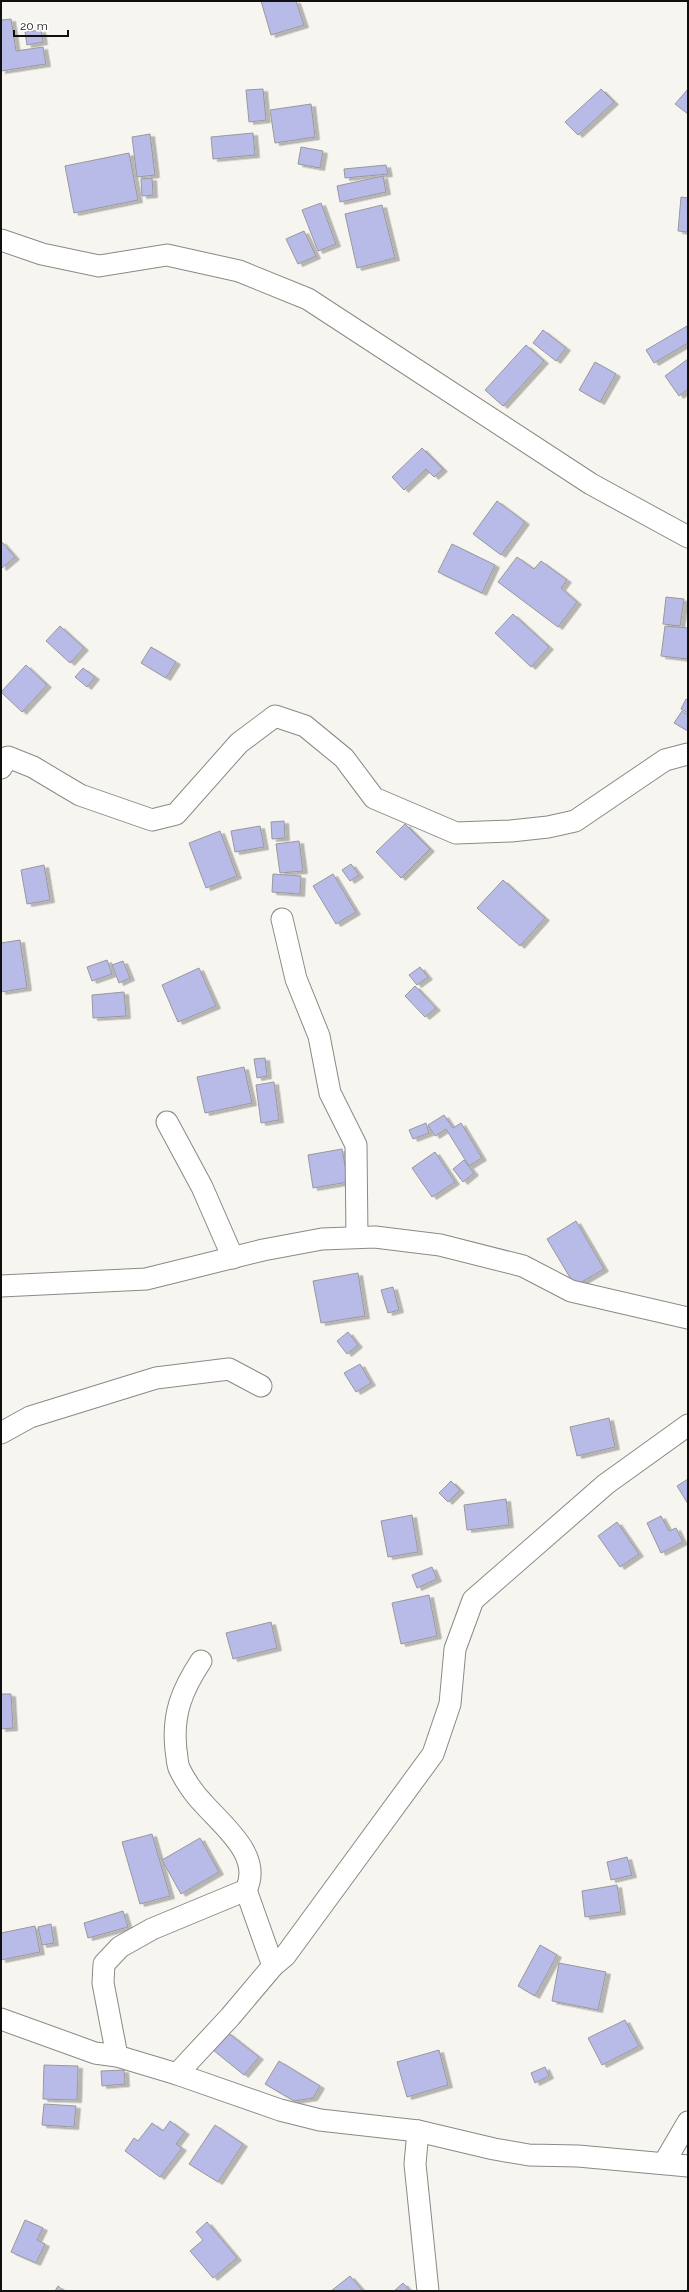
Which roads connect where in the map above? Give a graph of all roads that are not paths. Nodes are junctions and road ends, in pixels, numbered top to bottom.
1 (1, 240) edge
2 (688, 537) edge
3 (688, 754) edge
4 (1, 768) edge
5 (282, 919) dead end
6 (167, 1122) dead end
7 (357, 1238) junction
8 (233, 1258) junction
9 (1, 1286) edge
10 (688, 1318) edge
11 (261, 1386) dead end
12 (688, 1424) edge
13 (1, 1433) edge
14 (201, 1661) dead end
15 (246, 1890) junction
16 (273, 1966) junction
17 (1, 2019) edge
18 (117, 2056) junction
19 (177, 2074) junction
20 (688, 2122) edge
21 (418, 2131) junction
22 (664, 2162) junction
23 (688, 2166) edge
24 (428, 2291) edge

1 - 2 street
3 - 4 street
5 - 7 street
6 - 8 street
7 - 8 street
7 - 10 street
8 - 9 street
11 - 13 street
12 - 16 street
14 - 15 street
15 - 16 street
15 - 18 street
16 - 19 street
17 - 18 street
18 - 19 street
19 - 21 street
20 - 22 street
21 - 22 street
21 - 24 street
22 - 23 street

